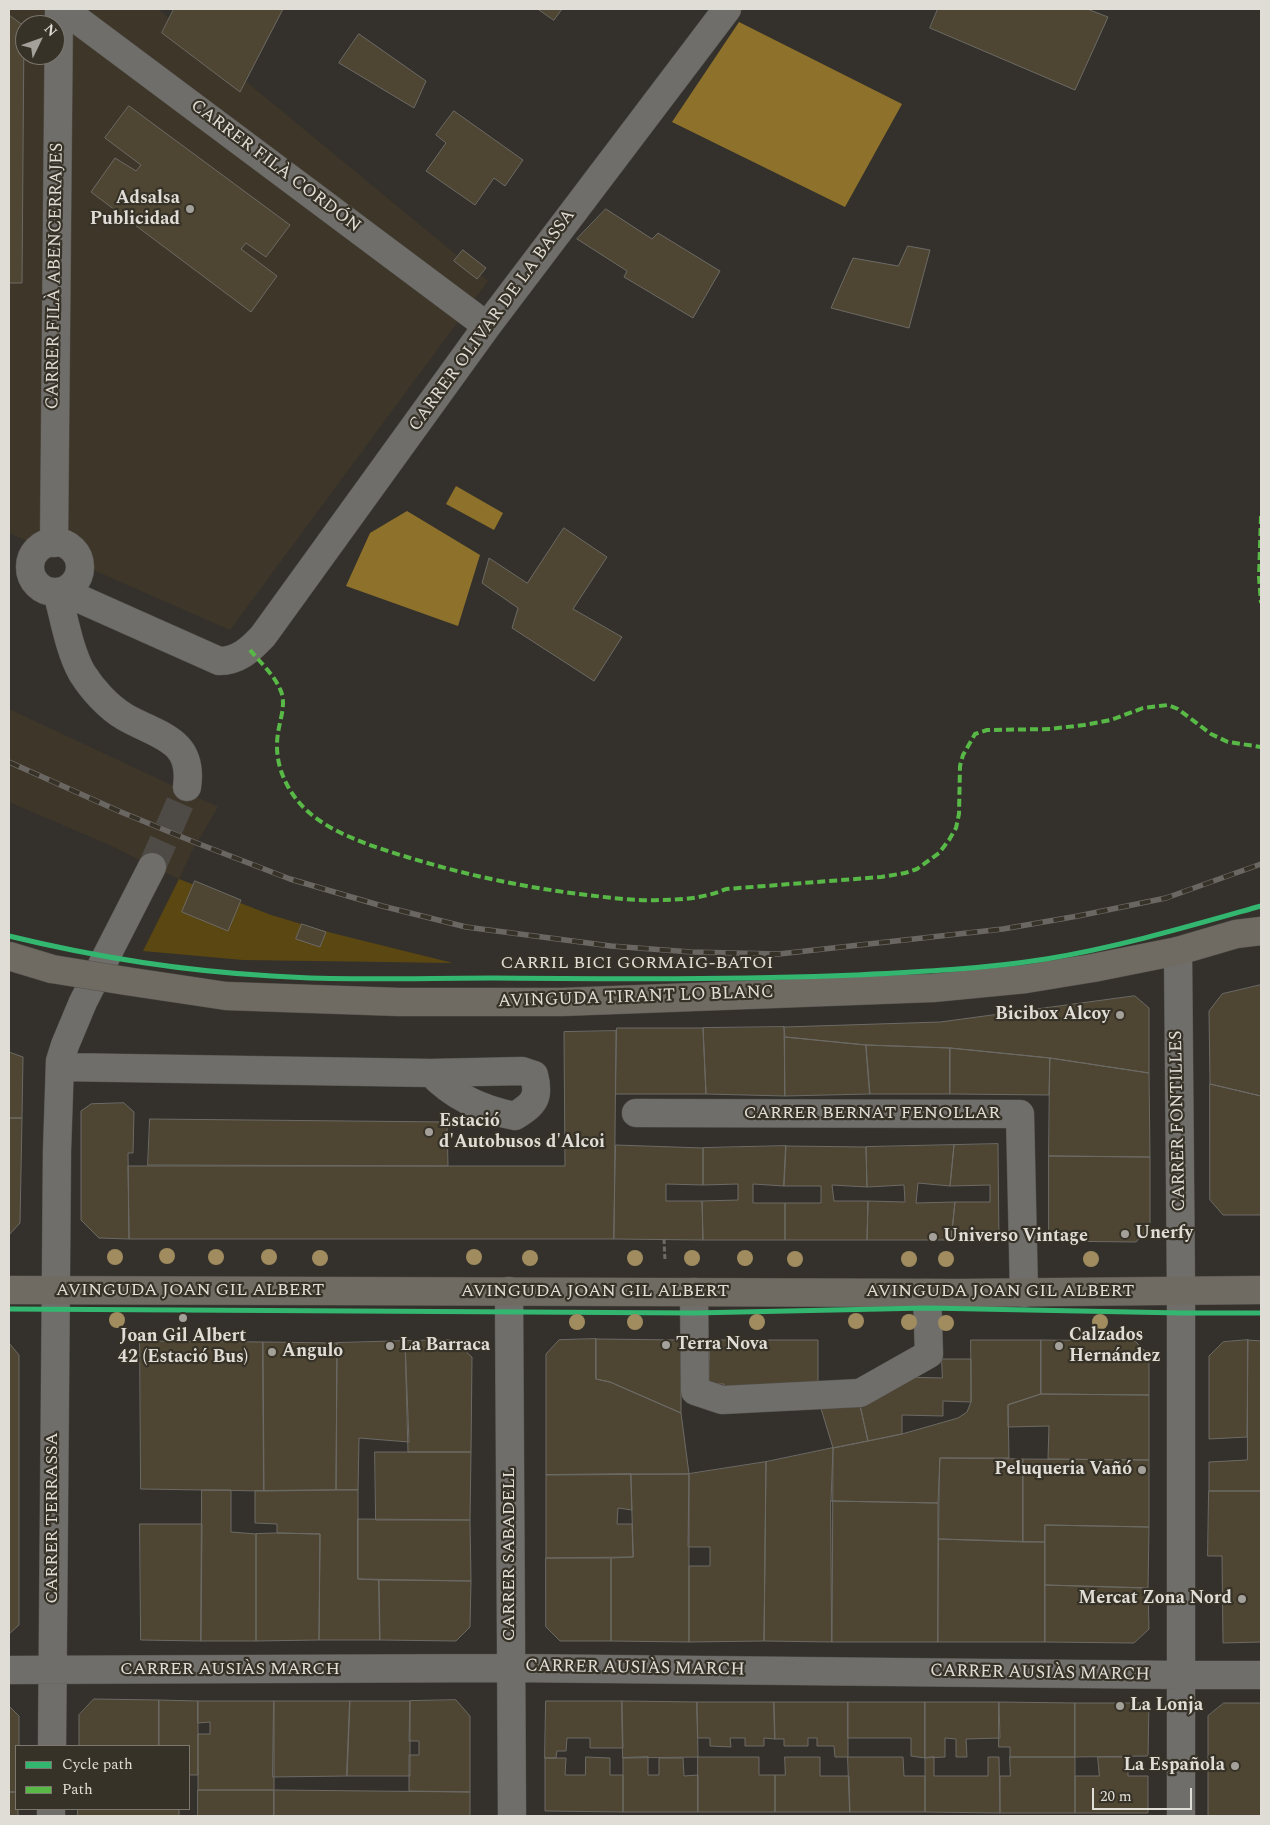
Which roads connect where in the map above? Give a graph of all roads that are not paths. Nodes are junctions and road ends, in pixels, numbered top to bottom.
1 (59, 9) edge
2 (63, 9) edge
3 (727, 9) edge
4 (487, 326) junction
5 (54, 543) junction
6 (40, 583) edge
7 (187, 787) tunnel mouth
8 (152, 867) tunnel mouth
9 (1253, 931) edge
10 (1178, 951) junction
11 (9, 956) edge
12 (60, 1067) junction
13 (431, 1073) dead end
14 (636, 1113) dead end
15 (9, 1290) edge
16 (55, 1290) junction
17 (1181, 1290) junction
18 (1261, 1290) edge
19 (509, 1291) junction
20 (694, 1292) junction
21 (927, 1293) junction
22 (1024, 1293) junction
23 (511, 1668) junction
24 (9, 1670) edge
25 (52, 1670) junction
26 (1180, 1675) junction
27 (1261, 1675) edge
28 (52, 1745) edge
29 (512, 1816) edge
30 (1181, 1816) edge

1 - 5 street, CARRER FILÀ ABENCERRAJES
2 - 4 street, CARRER FILÀ CORDÓN
3 - 4 street, CARRER OLIVAR DE LA BASSA
4 - 6 street, CARRER OLIVAR DE LA BASSA
5 - 6 street
5 - 6 street
6 - 7 street
8 - 12 street
9 - 10 main road, AVINGUDA TIRANT LO BLANC
10 - 11 main road, AVINGUDA TIRANT LO BLANC, bridge
10 - 17 street, CARRER FONTILLES
12 - 13 street
12 - 16 street
14 - 22 street, CARRER BERNAT FENOLLAR
15 - 16 main road, AVINGUDA JOAN GIL ALBERT
16 - 19 main road, AVINGUDA JOAN GIL ALBERT
16 - 25 street, CARRER TERRASSA
17 - 18 main road, AVINGUDA JOAN GIL ALBERT
17 - 22 main road, AVINGUDA JOAN GIL ALBERT
17 - 26 street, CARRER FONTILLES
19 - 20 main road, AVINGUDA JOAN GIL ALBERT
19 - 23 street, CARRER SABADELL
20 - 21 main road, AVINGUDA JOAN GIL ALBERT
20 - 21 street
21 - 22 main road, AVINGUDA JOAN GIL ALBERT
23 - 25 street, CARRER AUSIÀS MARCH
23 - 26 street, CARRER AUSIÀS MARCH
23 - 29 street, CARRER SABADELL
24 - 25 street, CARRER AUSIÀS MARCH
25 - 28 street, CARRER TERRASSA
26 - 27 street, CARRER AUSIÀS MARCH
26 - 30 street, CARRER FONTILLES

